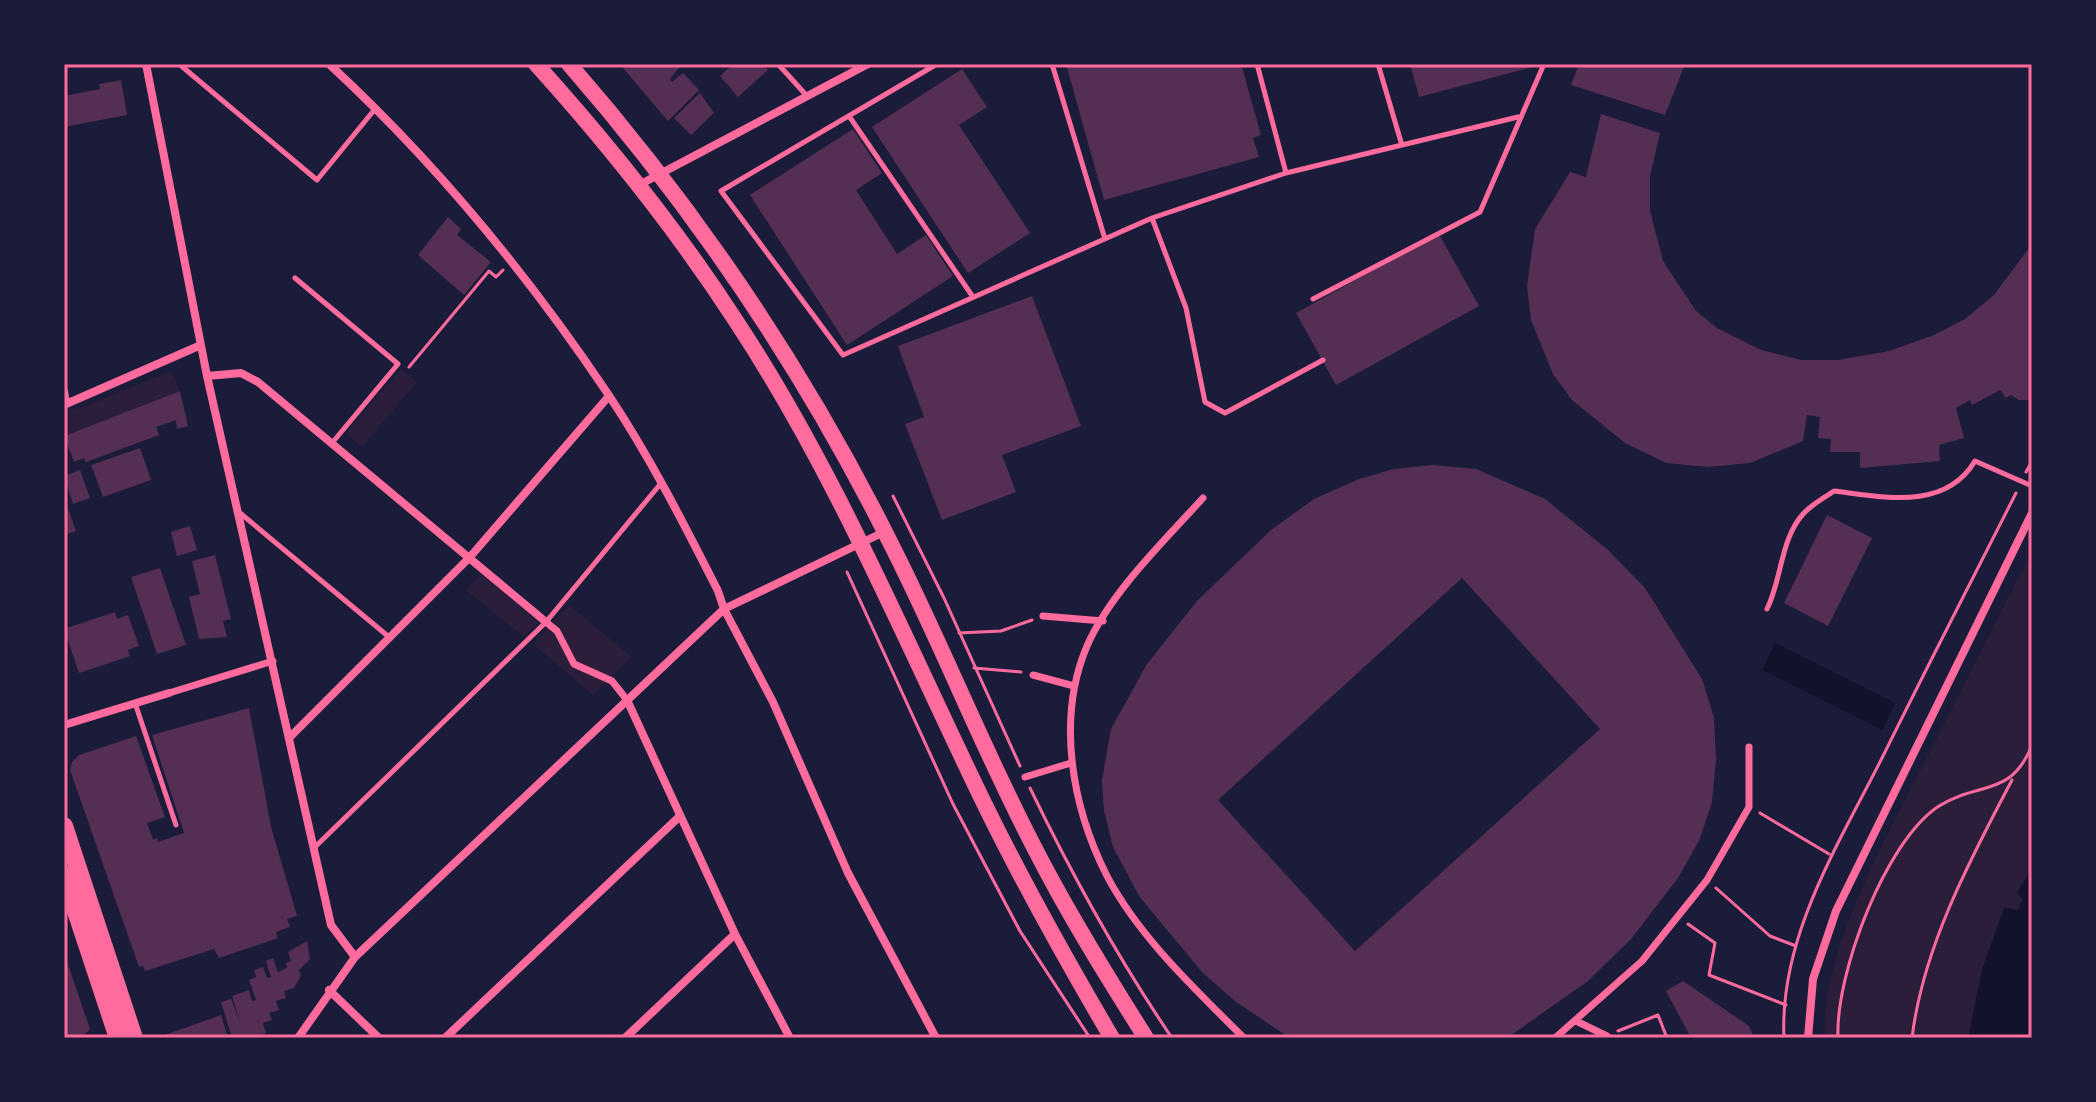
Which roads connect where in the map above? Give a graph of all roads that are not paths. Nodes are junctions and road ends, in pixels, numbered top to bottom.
1 (146, 64) edge
2 (179, 64) edge
3 (329, 64) edge
4 (536, 64) edge
5 (569, 64) edge
6 (778, 64) edge
7 (868, 64) edge
8 (937, 64) edge
9 (1052, 64) edge
10 (1257, 64) edge
11 (1378, 64) edge
12 (1544, 64) edge
13 (808, 96) junction
14 (376, 108) junction
15 (849, 116) junction
16 (1518, 117) junction
17 (1401, 142) junction
18 (660, 172) junction
19 (1286, 173) junction
20 (639, 185) junction
21 (1152, 218) junction
22 (1105, 239) junction
23 (295, 278) dead end
24 (973, 297) junction
25 (1313, 299) dead end
26 (201, 345) junction
27 (1323, 360) dead end
28 (207, 376) junction
29 (64, 391) edge
30 (609, 396) junction
31 (65, 404) edge
32 (332, 443) junction
33 (662, 482) junction
34 (2032, 486) edge
35 (1203, 498) dead end
36 (239, 512) junction
37 (2032, 513) edge
38 (884, 532) junction
39 (860, 543) junction
40 (470, 557) junction
41 (724, 609) junction
42 (1767, 609) dead end
43 (1043, 616) road end
44 (1103, 621) junction
45 (546, 622) junction
46 (390, 638) junction
47 (273, 661) junction
48 (1033, 675) dead end
49 (1074, 686) junction
50 (169, 693) joint
51 (627, 700) junction
52 (135, 703) junction
53 (64, 725) edge
54 (290, 737) junction
55 (1749, 747) dead end
56 (1071, 763) junction
57 (1025, 777) dead end
58 (680, 816) junction
59 (176, 825) dead end
60 (64, 826) edge
61 (316, 846) junction
62 (64, 875) edge
63 (735, 934) junction
64 (355, 957) junction
65 (329, 990) junction
66 (1576, 1021) junction
67 (122, 1036) edge
68 (1607, 1036) road end
69 (298, 1038) edge
70 (379, 1038) edge
71 (445, 1038) edge
72 (625, 1038) edge
73 (790, 1038) edge
74 (936, 1038) edge
75 (1112, 1038) edge
76 (1146, 1038) edge
77 (1244, 1038) edge
78 (1555, 1038) edge
79 (1808, 1038) edge

1 - 26 street
2 - 14 lane
3 - 14 street
4 - 20 main road
5 - 18 main road
6 - 13 lane
7 - 13 street
8 - 15 lane
9 - 22 lane
10 - 19 lane
11 - 17 lane
12 - 16 lane
13 - 18 street
14 - 30 street
15 - 24 lane
15 - 24 lane
16 - 17 lane
16 - 25 lane
17 - 19 lane
18 - 20 street
18 - 38 main road
19 - 21 lane
20 - 39 main road
21 - 22 lane
21 - 27 lane
22 - 24 lane
23 - 32 lane
26 - 28 street
26 - 31 street
28 - 32 street
28 - 36 street
29 - 31 street
30 - 33 street
30 - 40 street
32 - 40 street
33 - 41 street
33 - 45 lane
34 - 42 lane
35 - 44 street
36 - 46 lane
36 - 47 street
37 - 79 street
38 - 39 street
38 - 76 main road
39 - 41 street
39 - 75 main road
40 - 45 street
40 - 46 street
41 - 51 street
41 - 74 street
43 - 44 street
44 - 49 street
45 - 51 street
45 - 61 lane
46 - 54 street
47 - 50 street
47 - 54 street
48 - 49 street
49 - 56 street
50 - 52 street
51 - 58 street
51 - 64 street
52 - 53 street
52 - 59 lane
54 - 61 street
55 - 66 street
56 - 57 street
56 - 77 street
58 - 63 street
58 - 71 street
60 - 67 main road
61 - 64 street
62 - 67 main road
63 - 72 street
63 - 73 street
64 - 65 street
65 - 69 street
65 - 70 street
66 - 68 street
66 - 78 street

